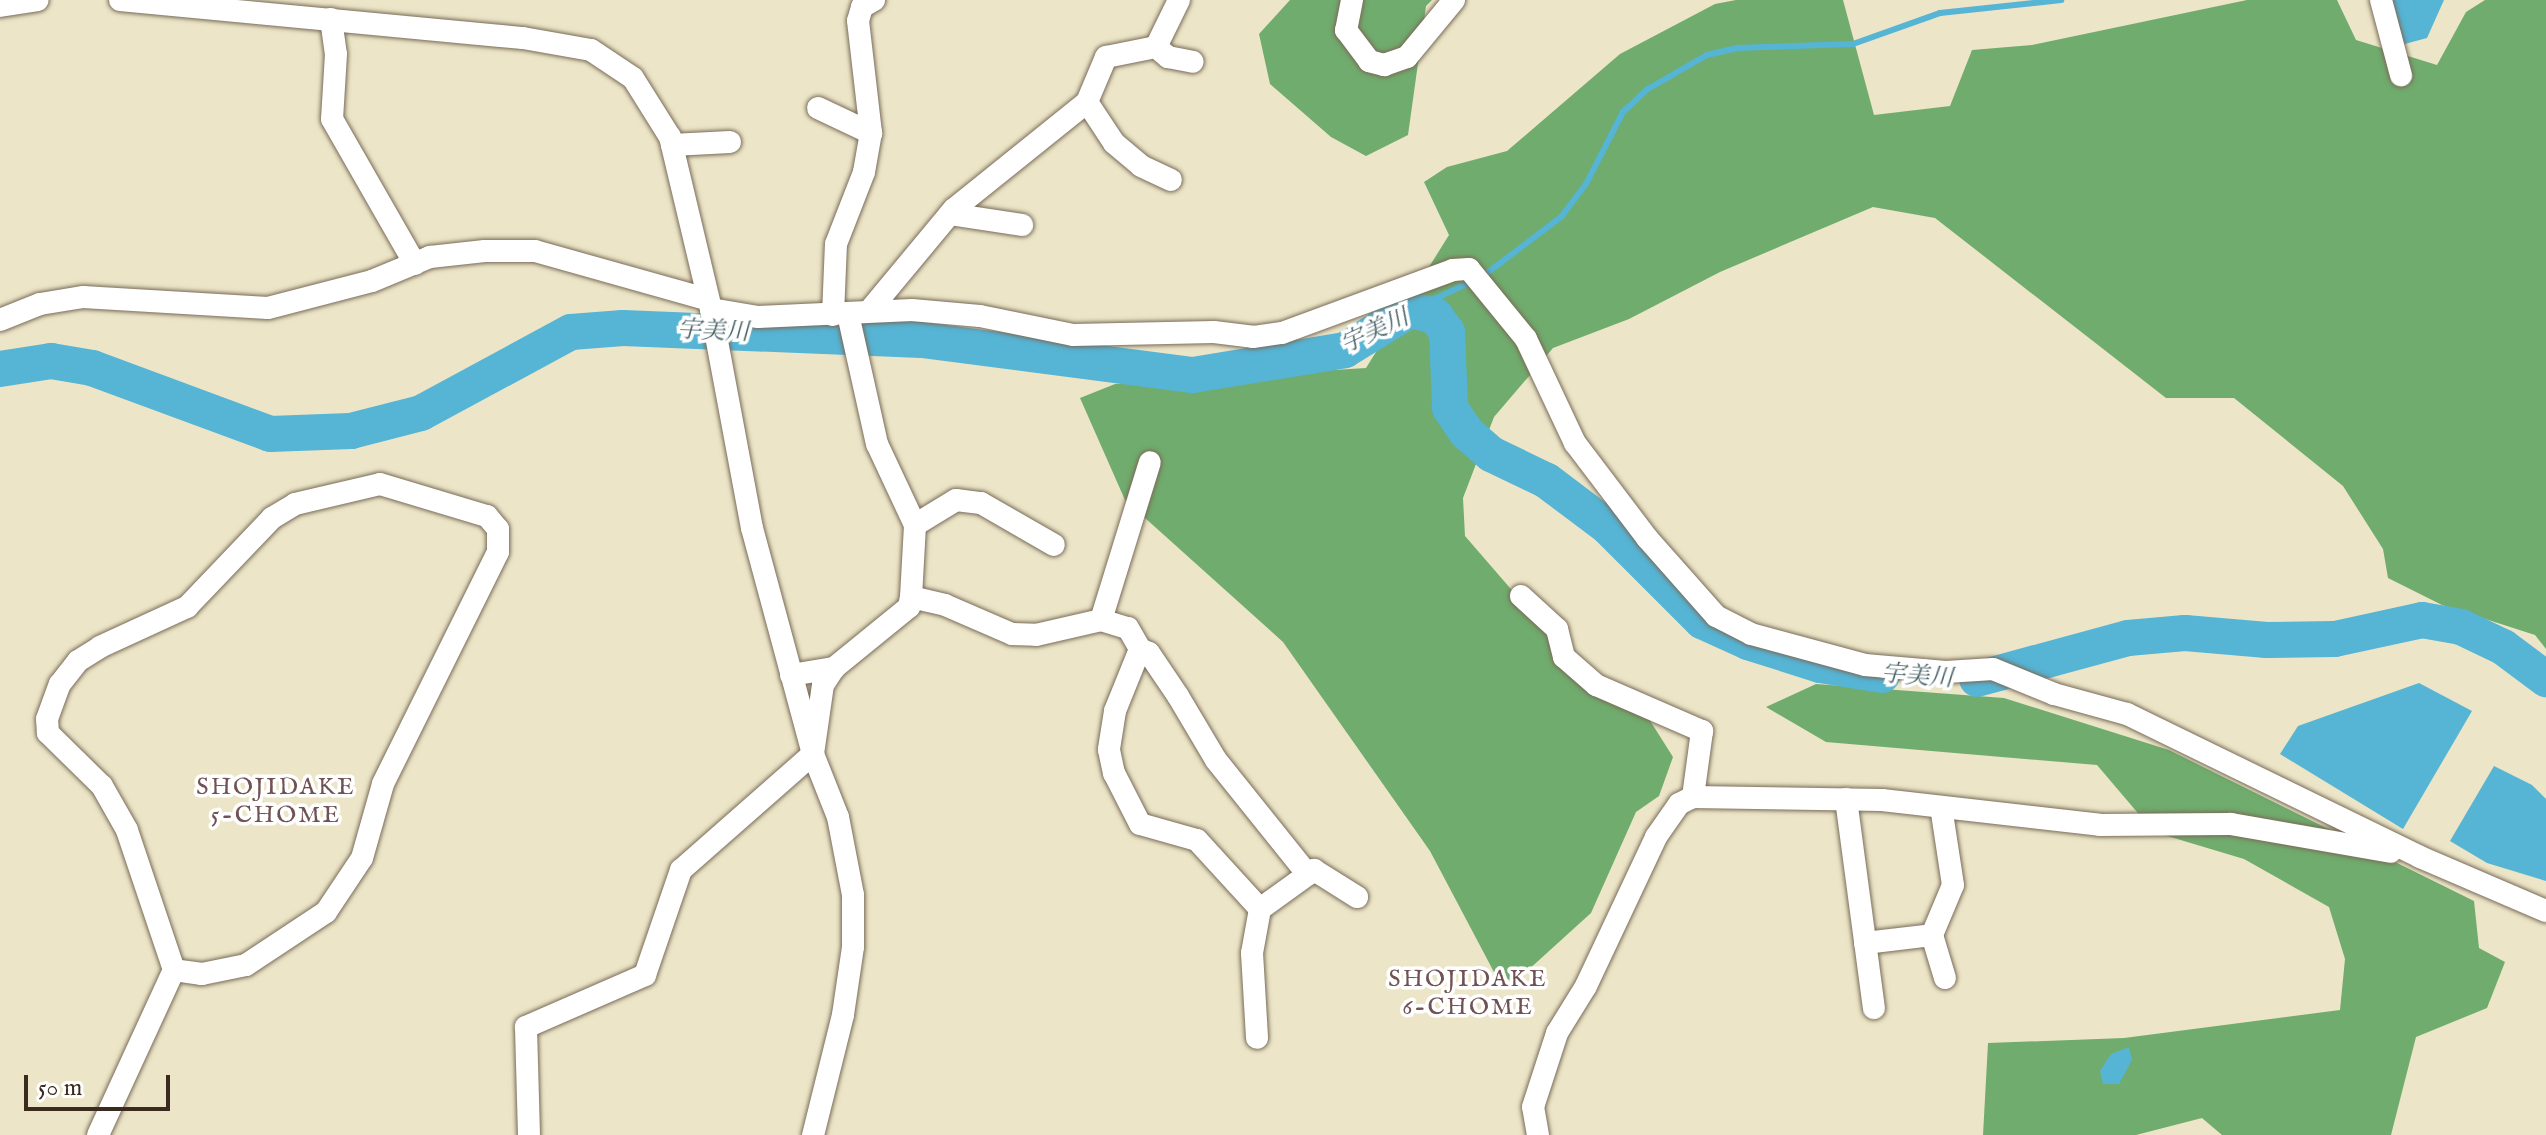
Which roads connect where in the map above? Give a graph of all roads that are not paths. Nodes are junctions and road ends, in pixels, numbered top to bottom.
1 (38, 0) edge
2 (120, 0) edge
3 (874, 0) edge
4 (1179, 0) edge
5 (1352, 0) edge
6 (1454, 0) edge
7 (2381, 0) edge
8 (0, 6) edge
9 (331, 19) junction
10 (1156, 47) junction
11 (1193, 62) dead end
12 (2401, 75) dead end
13 (1087, 102) junction
14 (818, 108) dead end
15 (871, 133) junction
16 (730, 142) dead end
17 (672, 145) junction
18 (1171, 180) dead end
19 (950, 214) junction
20 (1022, 225) dead end
21 (415, 264) junction
22 (710, 308) junction
23 (850, 315) junction
24 (0, 320) edge
25 (1150, 462) dead end
26 (915, 525) junction
27 (1054, 545) dead end
28 (1521, 596) dead end
29 (911, 597) junction
30 (1101, 620) junction
31 (1140, 649) junction
32 (834, 668) junction
33 (791, 675) junction
34 (813, 754) junction
35 (1693, 797) junction
36 (1846, 799) junction
37 (1941, 807) junction
38 (2420, 857) junction
39 (1308, 875) junction
40 (1357, 897) dead end
41 (1260, 909) junction
42 (2546, 911) edge
43 (1932, 935) junction
44 (1865, 943) junction
45 (174, 970) junction
46 (1945, 978) dead end
47 (1874, 1008) dead end
48 (1257, 1038) dead end
49 (98, 1135) edge
50 (529, 1135) edge
51 (813, 1135) edge
52 (1538, 1135) edge

1 - 8 street
2 - 9 street
3 - 15 street
4 - 10 street
5 - 6 street
7 - 12 street
9 - 17 street
9 - 21 street
10 - 11 street
10 - 13 street
13 - 18 street
13 - 19 street
14 - 15 street
15 - 23 street
16 - 17 street
17 - 22 street
19 - 20 street
19 - 23 street
21 - 22 street
21 - 24 street
22 - 23 street
22 - 33 street
23 - 26 street
23 - 38 street
25 - 30 street
26 - 27 street
26 - 29 street
28 - 35 street
29 - 30 street
29 - 32 street
30 - 31 street
31 - 39 street
31 - 41 street
32 - 33 street
32 - 34 street
33 - 34 street
34 - 50 street
34 - 51 street
35 - 36 street
35 - 52 street
36 - 37 street
36 - 44 street
37 - 38 street
37 - 43 street
38 - 42 street
39 - 40 street
39 - 41 street
41 - 48 street
43 - 44 street
43 - 46 street
44 - 47 street
45 - 45 street
45 - 49 street

